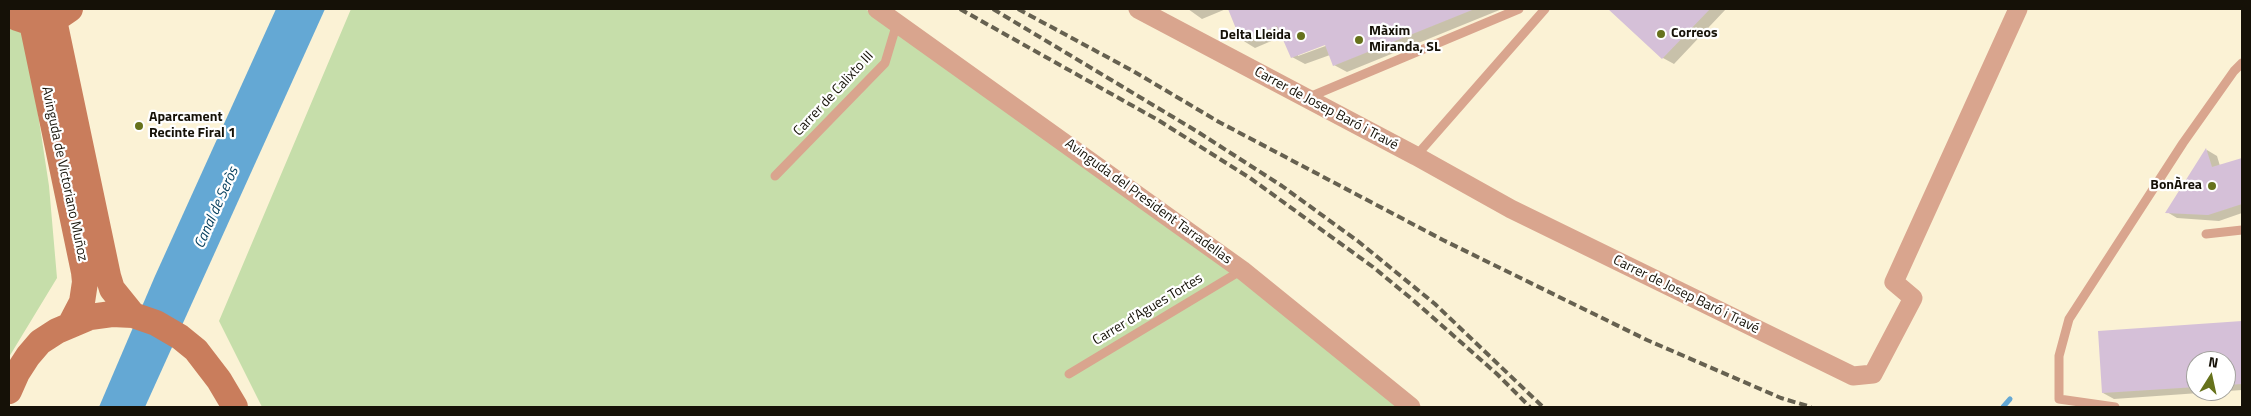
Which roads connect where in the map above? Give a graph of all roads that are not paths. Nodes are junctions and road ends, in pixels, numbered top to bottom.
1 (877, 9) edge
2 (1138, 9) edge
3 (1519, 9) edge
4 (1545, 9) edge
5 (2018, 9) edge
6 (9, 11) edge
7 (52, 17) edge
8 (897, 22) junction
9 (2242, 63) edge
10 (1306, 98) junction
11 (1416, 156) junction
12 (775, 176) dead end
13 (2242, 230) edge
14 (2206, 234) dead end
15 (1242, 270) junction
16 (133, 315) junction
17 (70, 324) junction
18 (1069, 374) dead end
19 (9, 391) edge
20 (235, 407) edge
21 (1412, 407) edge
22 (2115, 407) edge

1 - 8 street, Avinguda del President Tarradellas
2 - 10 street, Carrer de Josep Baró i Travé
3 - 10 lane
4 - 11 lane
5 - 11 street, Carrer de Josep Baró i Travé
6 - 7 main road
7 - 16 main road, Avinguda de Victoriano Muñoz
7 - 17 main road, Avinguda de Victoriano Muñoz
8 - 12 lane, Carrer de Calixto III
8 - 15 street, Avinguda del President Tarradellas
9 - 22 lane
10 - 11 street, Carrer de Josep Baró i Travé
13 - 14 lane
15 - 18 lane, Carrer d'Agues Tortes
15 - 21 street, Avinguda del President Tarradellas
16 - 17 main road
16 - 20 main road
17 - 19 main road

